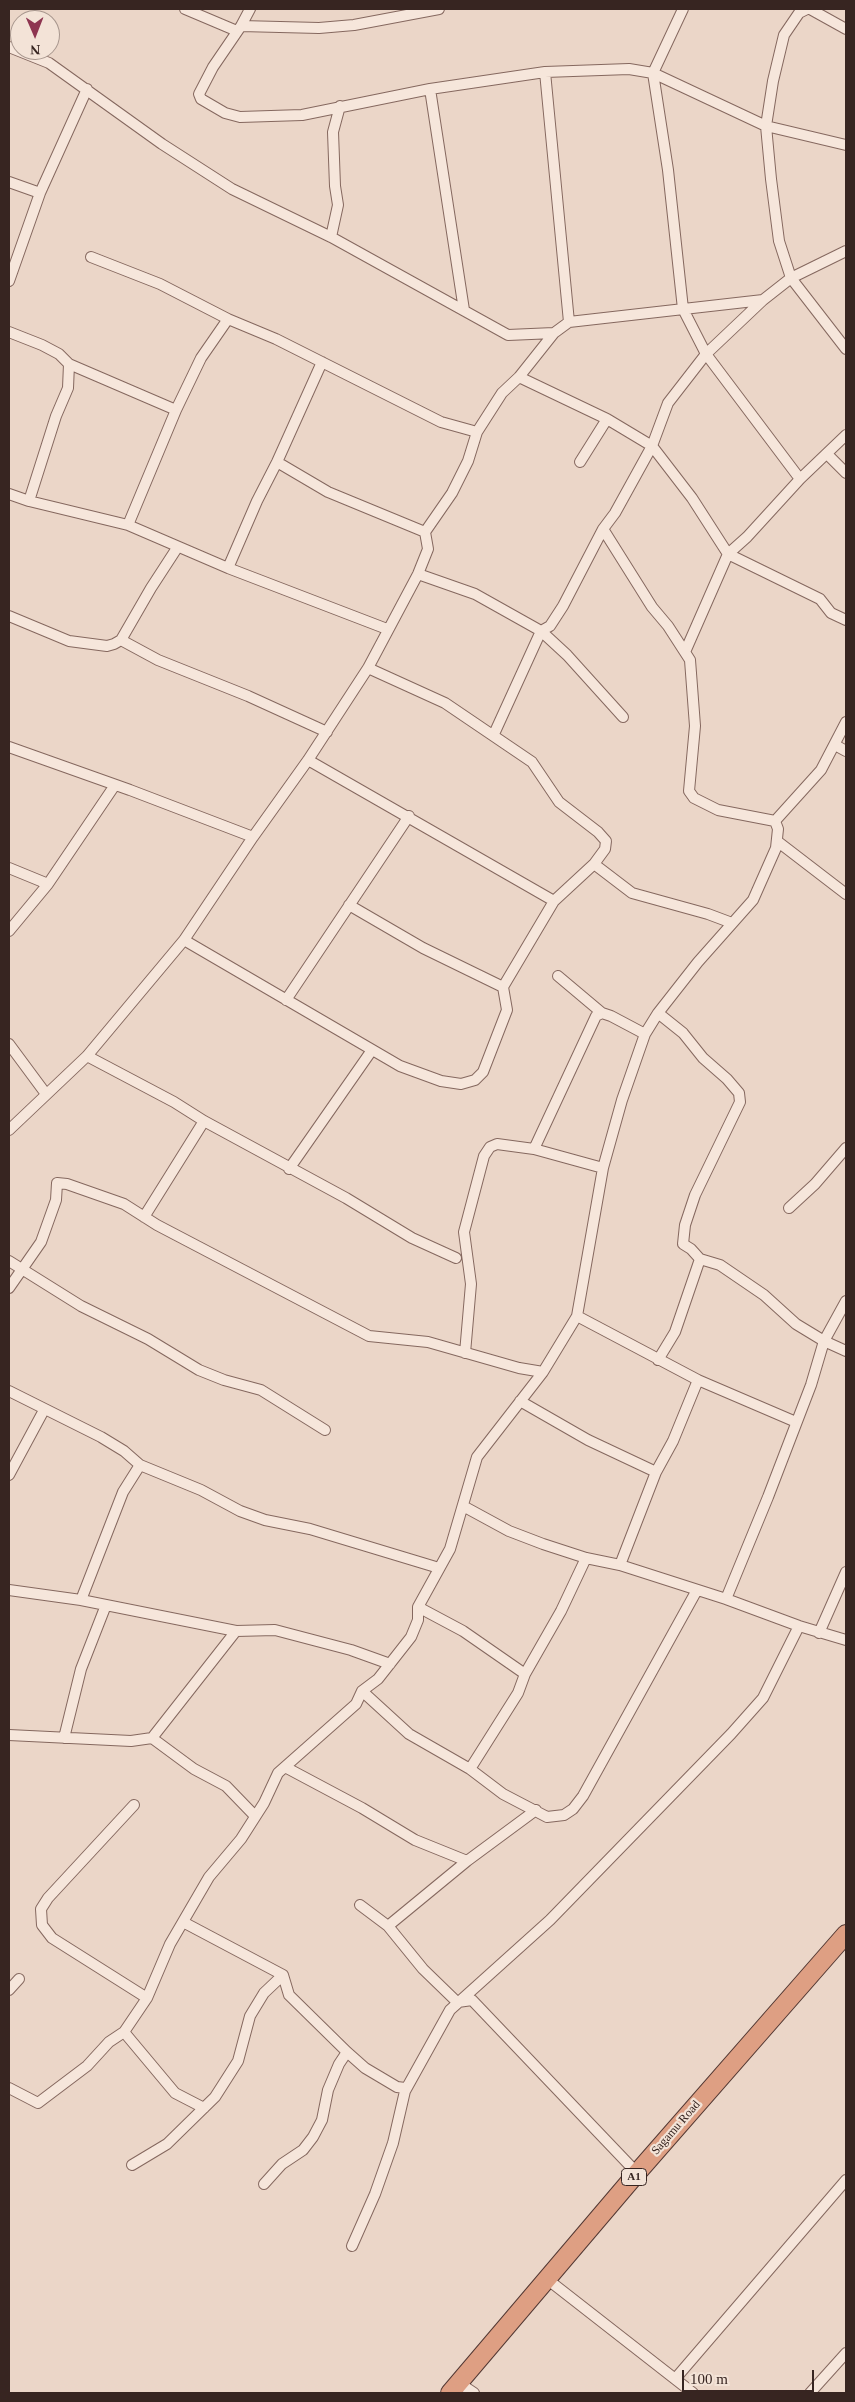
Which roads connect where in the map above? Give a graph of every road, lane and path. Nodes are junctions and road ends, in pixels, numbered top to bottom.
1 (185, 9) edge
2 (250, 9) edge
3 (439, 9) edge
4 (683, 9) edge
5 (808, 9) edge
6 (239, 29) junction
7 (846, 29) edge
8 (9, 47) edge
9 (544, 72) junction
10 (653, 73) junction
11 (87, 89) junction
12 (430, 89) junction
13 (340, 106) junction
14 (766, 126) junction
15 (846, 146) edge
16 (9, 182) edge
17 (40, 193) junction
18 (331, 237) junction
19 (846, 250) edge
20 (91, 257) dead end
21 (790, 278) junction
22 (9, 282) edge
23 (763, 300) junction
24 (683, 309) junction
25 (464, 310) junction
26 (228, 320) junction
27 (570, 322) junction
28 (9, 332) edge
29 (554, 333) junction
30 (846, 349) edge
31 (706, 354) junction
32 (322, 362) junction
33 (70, 364) junction
34 (519, 377) junction
35 (176, 410) junction
36 (607, 419) junction
37 (477, 432) junction
38 (846, 435) edge
39 (652, 446) junction
40 (828, 455) junction
41 (277, 462) junction
42 (580, 462) dead end
43 (846, 473) edge
44 (800, 479) junction
45 (9, 494) edge
46 (29, 501) junction
47 (128, 526) junction
48 (602, 529) junction
49 (425, 532) junction
50 (177, 548) junction
51 (728, 554) junction
52 (228, 568) junction
53 (418, 574) junction
54 (9, 616) edge
55 (846, 620) edge
56 (387, 629) junction
57 (541, 631) junction
58 (121, 640) junction
59 (685, 652) junction
60 (368, 668) junction
61 (623, 716) dead end
62 (846, 722) edge
63 (327, 732) junction
64 (494, 734) junction
65 (835, 745) junction
66 (9, 747) edge
67 (846, 751) edge
68 (308, 760) junction
69 (115, 785) junction
70 (409, 816) junction
71 (775, 821) junction
72 (253, 837) junction
73 (777, 841) junction
74 (594, 864) junction
75 (9, 868) edge
76 (48, 884) junction
77 (846, 894) edge
78 (554, 901) junction
79 (350, 905) junction
80 (732, 923) junction
81 (9, 931) edge
82 (184, 940) junction
83 (558, 976) dead end
84 (503, 987) junction
85 (286, 1000) junction
86 (602, 1013) junction
87 (658, 1013) junction
88 (645, 1034) junction
89 (9, 1044) edge
90 (372, 1050) junction
91 (87, 1056) junction
92 (46, 1094) junction
93 (204, 1120) junction
94 (9, 1130) edge
95 (846, 1148) edge
96 (534, 1149) junction
97 (289, 1168) junction
98 (603, 1168) junction
99 (789, 1208) dead end
100 (144, 1217) junction
101 (456, 1258) dead end
102 (700, 1259) junction
103 (9, 1261) edge
104 (23, 1270) junction
105 (9, 1288) edge
106 (846, 1301) edge
107 (577, 1316) junction
108 (824, 1341) junction
109 (846, 1351) edge
110 (465, 1353) junction
111 (658, 1360) junction
112 (543, 1372) junction
113 (698, 1380) junction
114 (9, 1391) edge
115 (520, 1401) junction
116 (44, 1410) junction
117 (796, 1422) junction
118 (325, 1430) dead end
119 (140, 1465) junction
120 (656, 1472) junction
121 (9, 1475) edge
122 (463, 1506) junction
123 (586, 1558) junction
124 (620, 1565) junction
125 (439, 1568) junction
126 (846, 1572) edge
127 (9, 1590) edge
128 (697, 1590) junction
129 (726, 1599) junction
130 (80, 1600) junction
131 (106, 1605) junction
132 (418, 1607) junction
133 (799, 1626) junction
134 (236, 1631) junction
135 (819, 1633) junction
136 (846, 1640) edge
137 (390, 1664) junction
138 (525, 1674) junction
139 (362, 1691) junction
140 (9, 1735) edge
141 (64, 1738) junction
142 (152, 1738) junction
143 (285, 1768) junction
144 (470, 1769) junction
145 (134, 1805) dead end
146 (536, 1810) junction
147 (255, 1816) junction
148 (466, 1861) junction
149 (360, 1905) dead end
150 (183, 1922) junction
151 (388, 1926) junction
152 (846, 1934) edge
153 (283, 1975) junction
154 (19, 1980) dead end
155 (9, 1990) edge
156 (147, 1998) junction
157 (458, 2002) junction
158 (124, 2032) junction
159 (347, 2052) junction
160 (9, 2088) edge
161 (405, 2091) junction
162 (204, 2108) junction
163 (132, 2165) dead end
164 (637, 2173) junction
165 (846, 2180) edge
166 (264, 2184) dead end
167 (352, 2246) dead end
168 (547, 2279) junction
169 (846, 2353) edge
170 (675, 2379) junction
171 (455, 2388) edge
172 (474, 2393) edge
173 (693, 2393) edge
174 (810, 2393) edge

1 - 6 street
2 - 6 street
3 - 6 street
4 - 10 street
5 - 7 street
5 - 14 street
6 - 13 street
8 - 11 street
9 - 10 street
9 - 12 street
9 - 27 street
10 - 14 street
10 - 24 street
11 - 17 street
11 - 18 street
12 - 13 street
12 - 25 street
13 - 18 street
14 - 15 street
14 - 21 street
16 - 17 street
17 - 22 street
18 - 25 street
19 - 21 street
20 - 26 street
21 - 23 street
21 - 30 street
23 - 24 street
23 - 31 street
24 - 27 street
24 - 31 street
25 - 29 street
26 - 32 street
26 - 35 street
27 - 29 street
28 - 33 street
29 - 34 street
31 - 39 street
31 - 44 street
32 - 37 street
32 - 41 street
33 - 35 street
33 - 46 street
34 - 36 street
34 - 37 street
35 - 47 street
36 - 39 street
36 - 42 street
37 - 49 street
38 - 40 street
39 - 48 street
39 - 51 street
40 - 43 street
40 - 44 street
41 - 49 street
41 - 52 street
44 - 51 street
45 - 46 street
46 - 47 street
47 - 50 street
48 - 57 street
48 - 59 street
49 - 53 street
50 - 52 street
50 - 58 street
51 - 55 street
51 - 59 street
52 - 56 street
53 - 56 street
53 - 57 street
54 - 58 street
56 - 60 street
57 - 61 street
57 - 64 street
58 - 63 street
59 - 71 street
60 - 63 street
60 - 64 street
62 - 65 street
63 - 68 street
64 - 74 street
65 - 67 street
65 - 71 street
66 - 69 street
68 - 70 street
68 - 72 street
69 - 72 street
69 - 76 street
70 - 78 street
70 - 79 street
71 - 73 street
72 - 82 street
73 - 77 street
73 - 80 street
74 - 78 street
74 - 80 street
75 - 76 street
76 - 81 street
78 - 84 street
79 - 84 street
79 - 85 street
80 - 87 street
82 - 85 street
82 - 91 street
83 - 86 street
84 - 90 street
85 - 90 street
86 - 88 street
86 - 96 street
87 - 88 street
87 - 102 street
88 - 98 street
89 - 92 street
90 - 97 street
91 - 92 street
91 - 93 street
92 - 94 street
93 - 97 street
93 - 100 street
95 - 99 street
96 - 98 street
96 - 110 street
97 - 101 street
98 - 107 street
100 - 104 street
100 - 110 street
102 - 108 street
102 - 111 street
103 - 104 street
104 - 105 street
104 - 118 street
106 - 108 street
107 - 111 street
107 - 112 street
108 - 109 street
108 - 117 street
110 - 112 street
111 - 113 street
112 - 115 street
113 - 117 street
113 - 120 street
114 - 116 street
115 - 120 street
115 - 122 street
116 - 119 street
116 - 121 street
117 - 129 street
119 - 125 street
119 - 130 street
120 - 124 street
122 - 123 street
122 - 125 street
123 - 124 street
123 - 138 street
124 - 128 street
125 - 132 street
126 - 135 street
127 - 130 street
128 - 129 street
128 - 146 street
129 - 133 street
130 - 131 street
131 - 134 street
131 - 141 street
132 - 137 street
132 - 138 street
133 - 135 street
133 - 157 street
134 - 137 street
134 - 142 street
135 - 136 street
137 - 139 street
138 - 144 street
139 - 143 street
139 - 144 street
140 - 141 street
141 - 142 street
142 - 147 street
143 - 147 street
143 - 148 street
144 - 146 street
145 - 156 street
146 - 148 street
147 - 150 street
148 - 151 street
149 - 151 street
150 - 153 street
150 - 156 street
151 - 157 street
152 - 164 highway, Sagamu Road / A1
153 - 159 street
153 - 162 street
154 - 155 street
156 - 158 street
157 - 161 street
157 - 164 street
158 - 160 street
158 - 162 street
159 - 161 street
159 - 166 street
161 - 167 street
162 - 163 street
164 - 168 highway, Sagamu Road / A1
165 - 170 street
168 - 170 street
168 - 171 highway, Sagamu Road / A1
169 - 174 street
170 - 173 street
171 - 172 street

